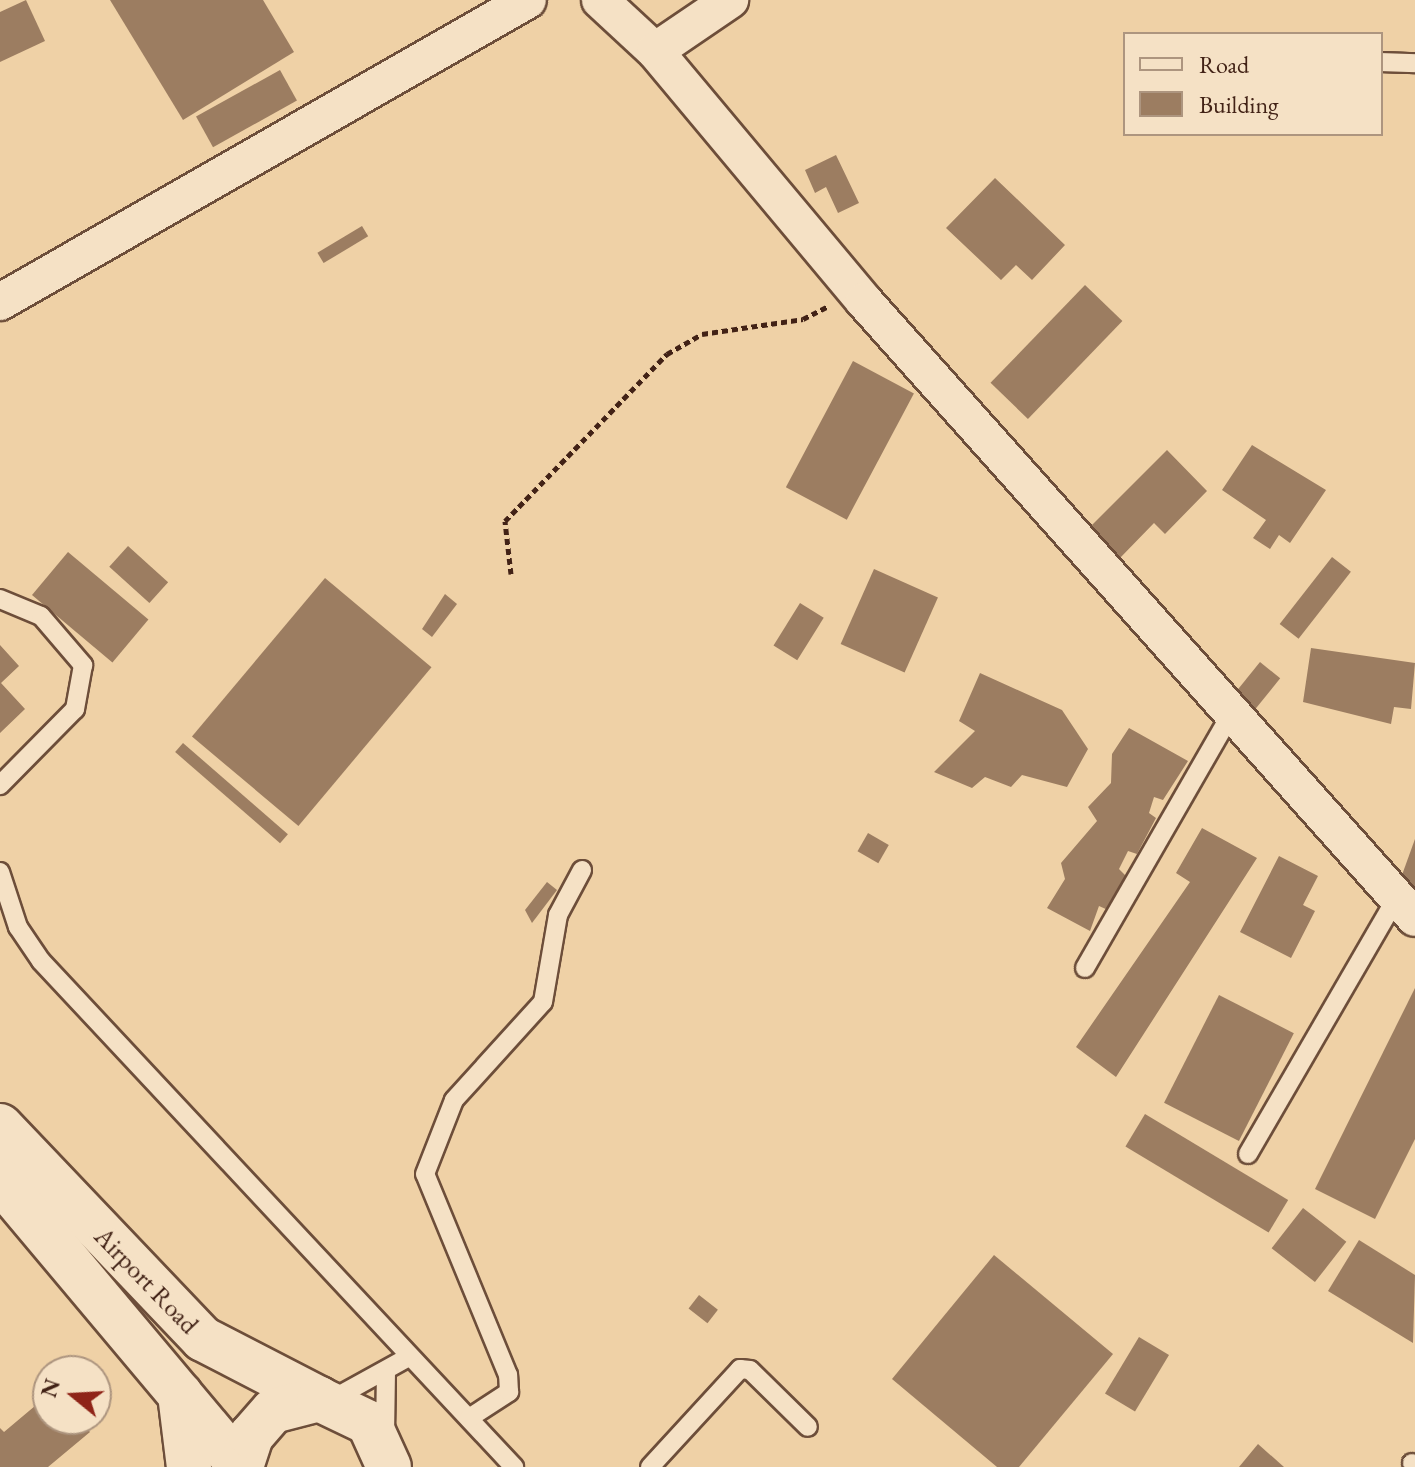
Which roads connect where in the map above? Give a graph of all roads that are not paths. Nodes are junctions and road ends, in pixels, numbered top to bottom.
1 (528, 0) edge
2 (600, 0) edge
3 (730, 0) edge
4 (655, 51) junction
5 (1383, 62) edge
6 (1415, 63) edge
7 (0, 302) edge
8 (0, 599) edge
9 (1234, 710) junction
10 (0, 785) edge
11 (582, 870) dead end
12 (0, 872) edge
13 (1405, 909) edge
14 (1085, 968) dead end
15 (0, 1126) edge
16 (1248, 1154) dead end
17 (0, 1180) edge
18 (409, 1357) junction
19 (386, 1373) junction
20 (180, 1394) junction
21 (324, 1400) junction
22 (469, 1418) junction
23 (808, 1427) dead end
24 (387, 1459) edge
25 (189, 1467) edge
26 (241, 1467) edge
27 (514, 1467) edge
28 (650, 1467) edge

1 - 7 street
2 - 4 street
3 - 4 street
4 - 9 street
5 - 6 lane
8 - 10 lane
9 - 13 street
9 - 14 lane
11 - 22 lane
12 - 18 lane
13 - 16 lane
15 - 21 main road, Airport Road
17 - 20 main road, Airport Road
18 - 19 lane
18 - 22 lane
19 - 21 lane
19 - 24 lane
20 - 25 main road
20 - 26 main road, Airport Road
21 - 24 main road, Airport Road
21 - 26 main road
22 - 27 lane
23 - 28 lane

